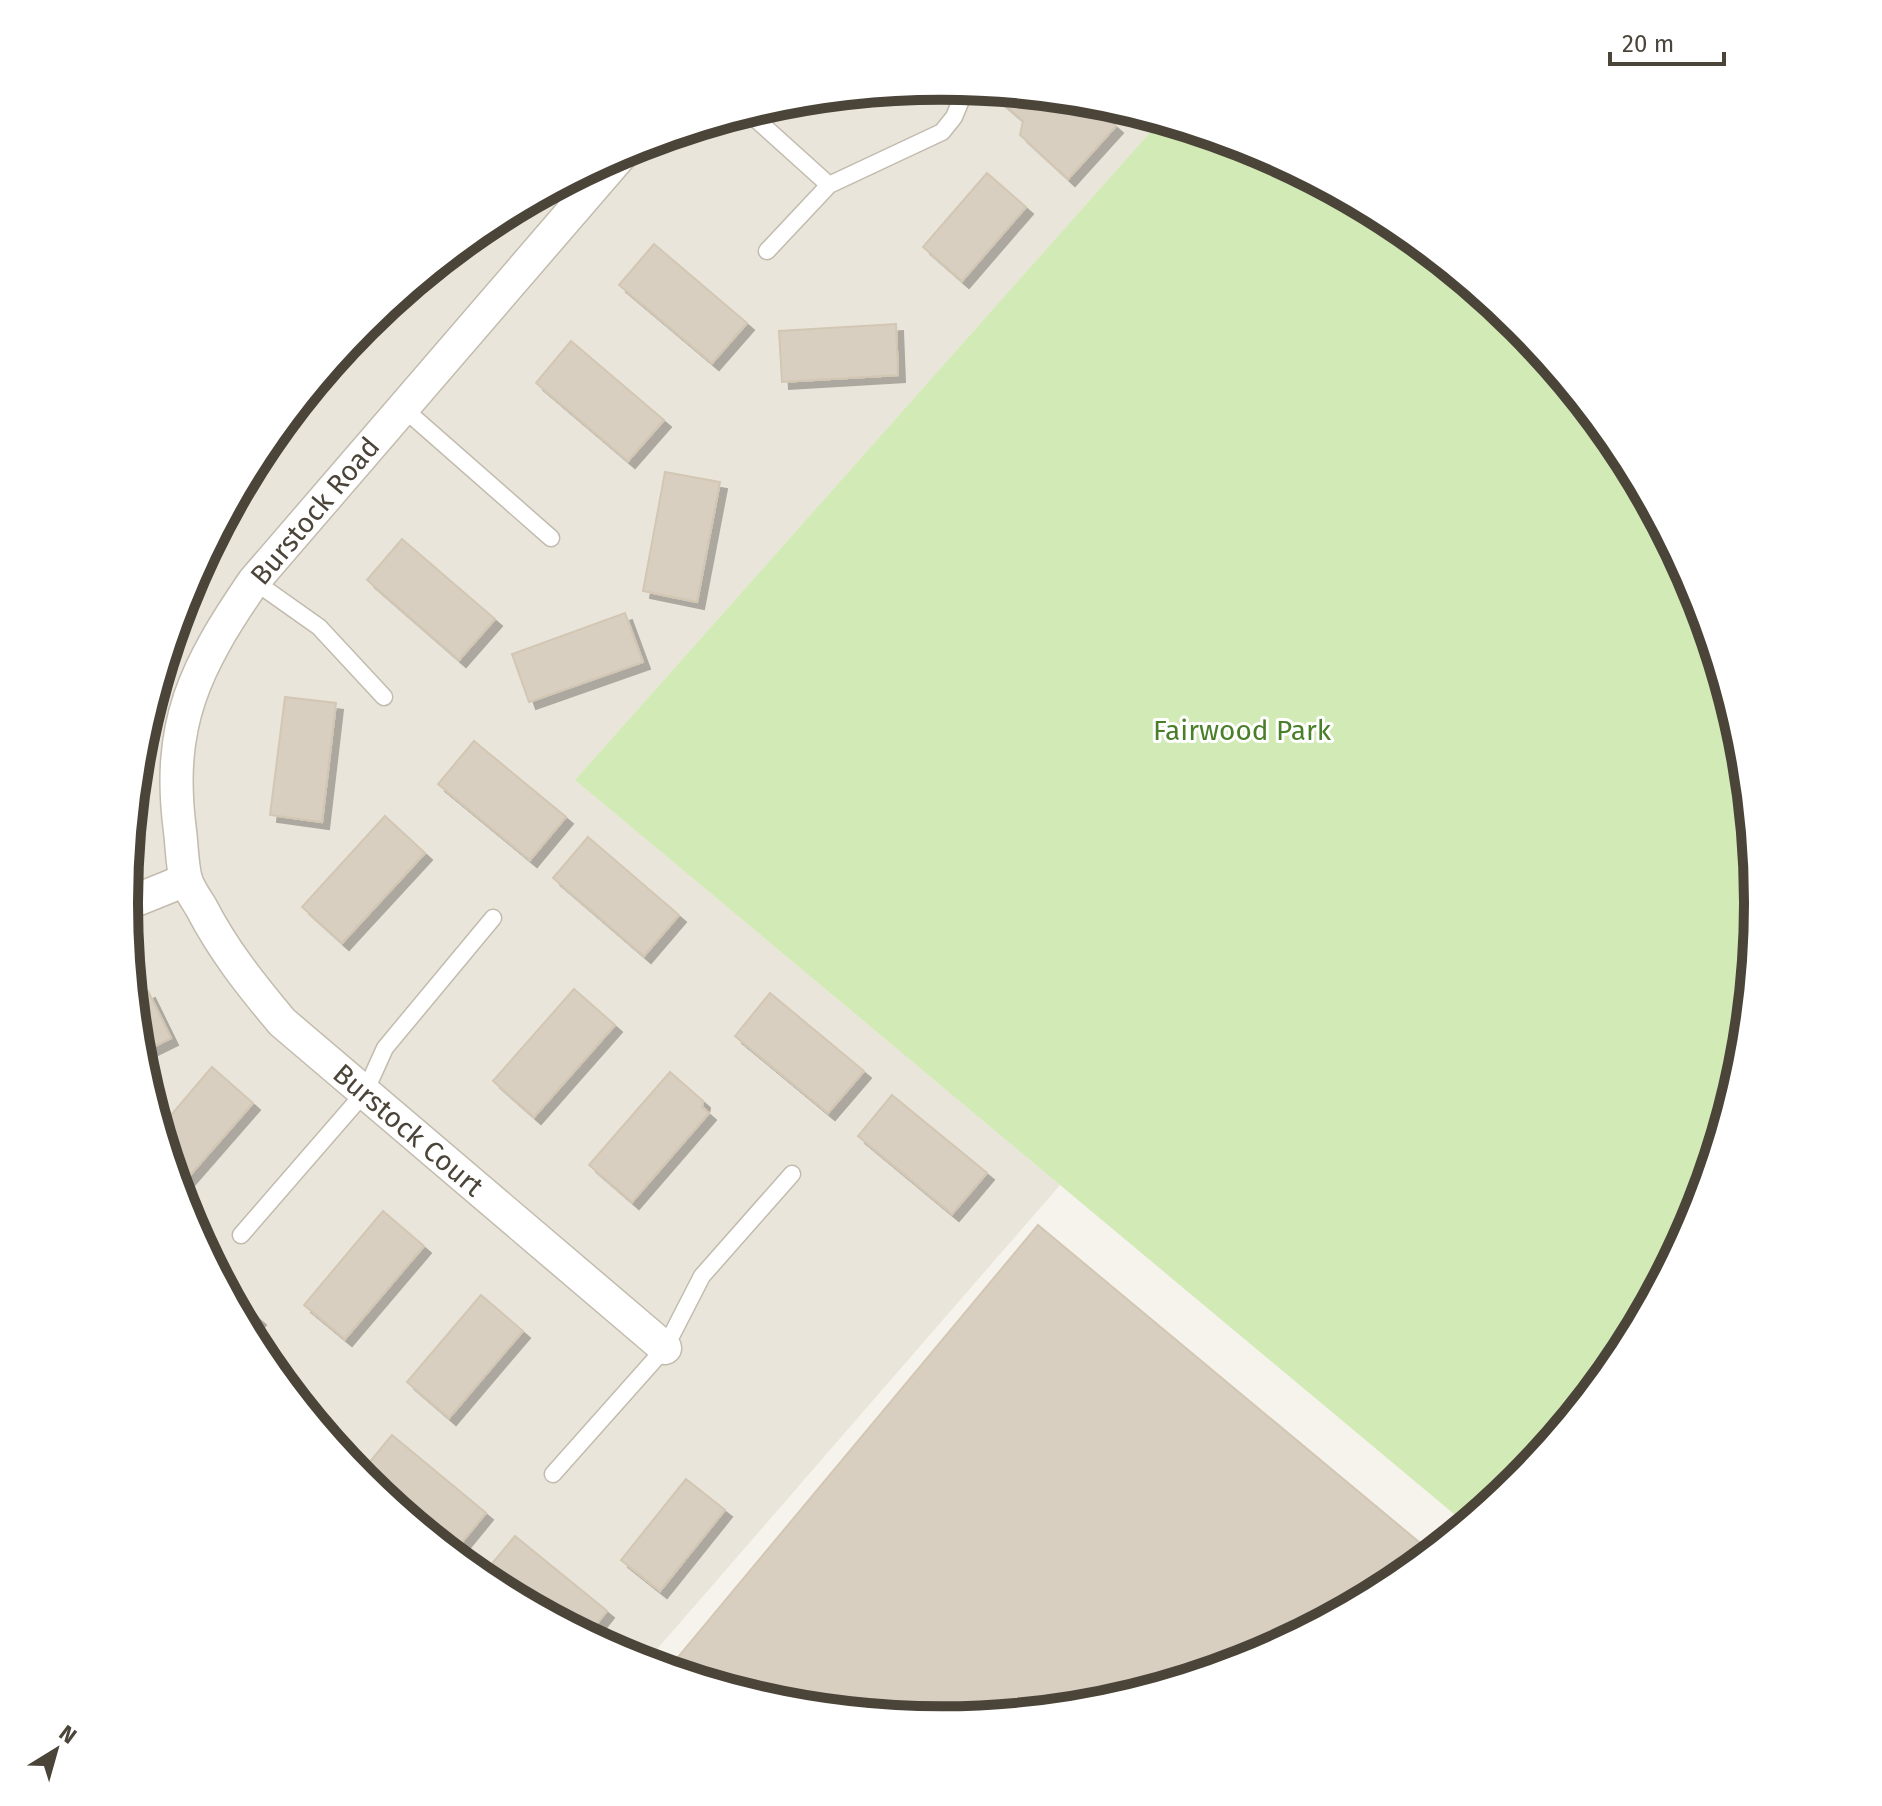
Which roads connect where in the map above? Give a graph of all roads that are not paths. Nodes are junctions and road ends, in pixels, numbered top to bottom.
1 (961, 101) edge
2 (758, 121) edge
3 (604, 175) edge
4 (829, 185) junction
5 (767, 251) dead end
6 (403, 408) junction
7 (551, 538) dead end
8 (254, 581) junction
9 (384, 697) dead end
10 (186, 880) junction
11 (138, 899) edge
12 (493, 918) dead end
13 (365, 1092) junction
14 (792, 1174) dead end
15 (241, 1235) dead end
16 (665, 1348) junction
17 (553, 1474) dead end

1 - 4 lane
2 - 4 lane
3 - 6 street, Burstock Road
4 - 5 lane
6 - 7 lane
6 - 8 street, Burstock Road
8 - 9 lane
8 - 10 street, Burstock Road
10 - 11 street
10 - 13 street, Burstock Court
12 - 13 lane
13 - 15 lane
13 - 16 street, Burstock Court
14 - 16 lane
16 - 17 lane

